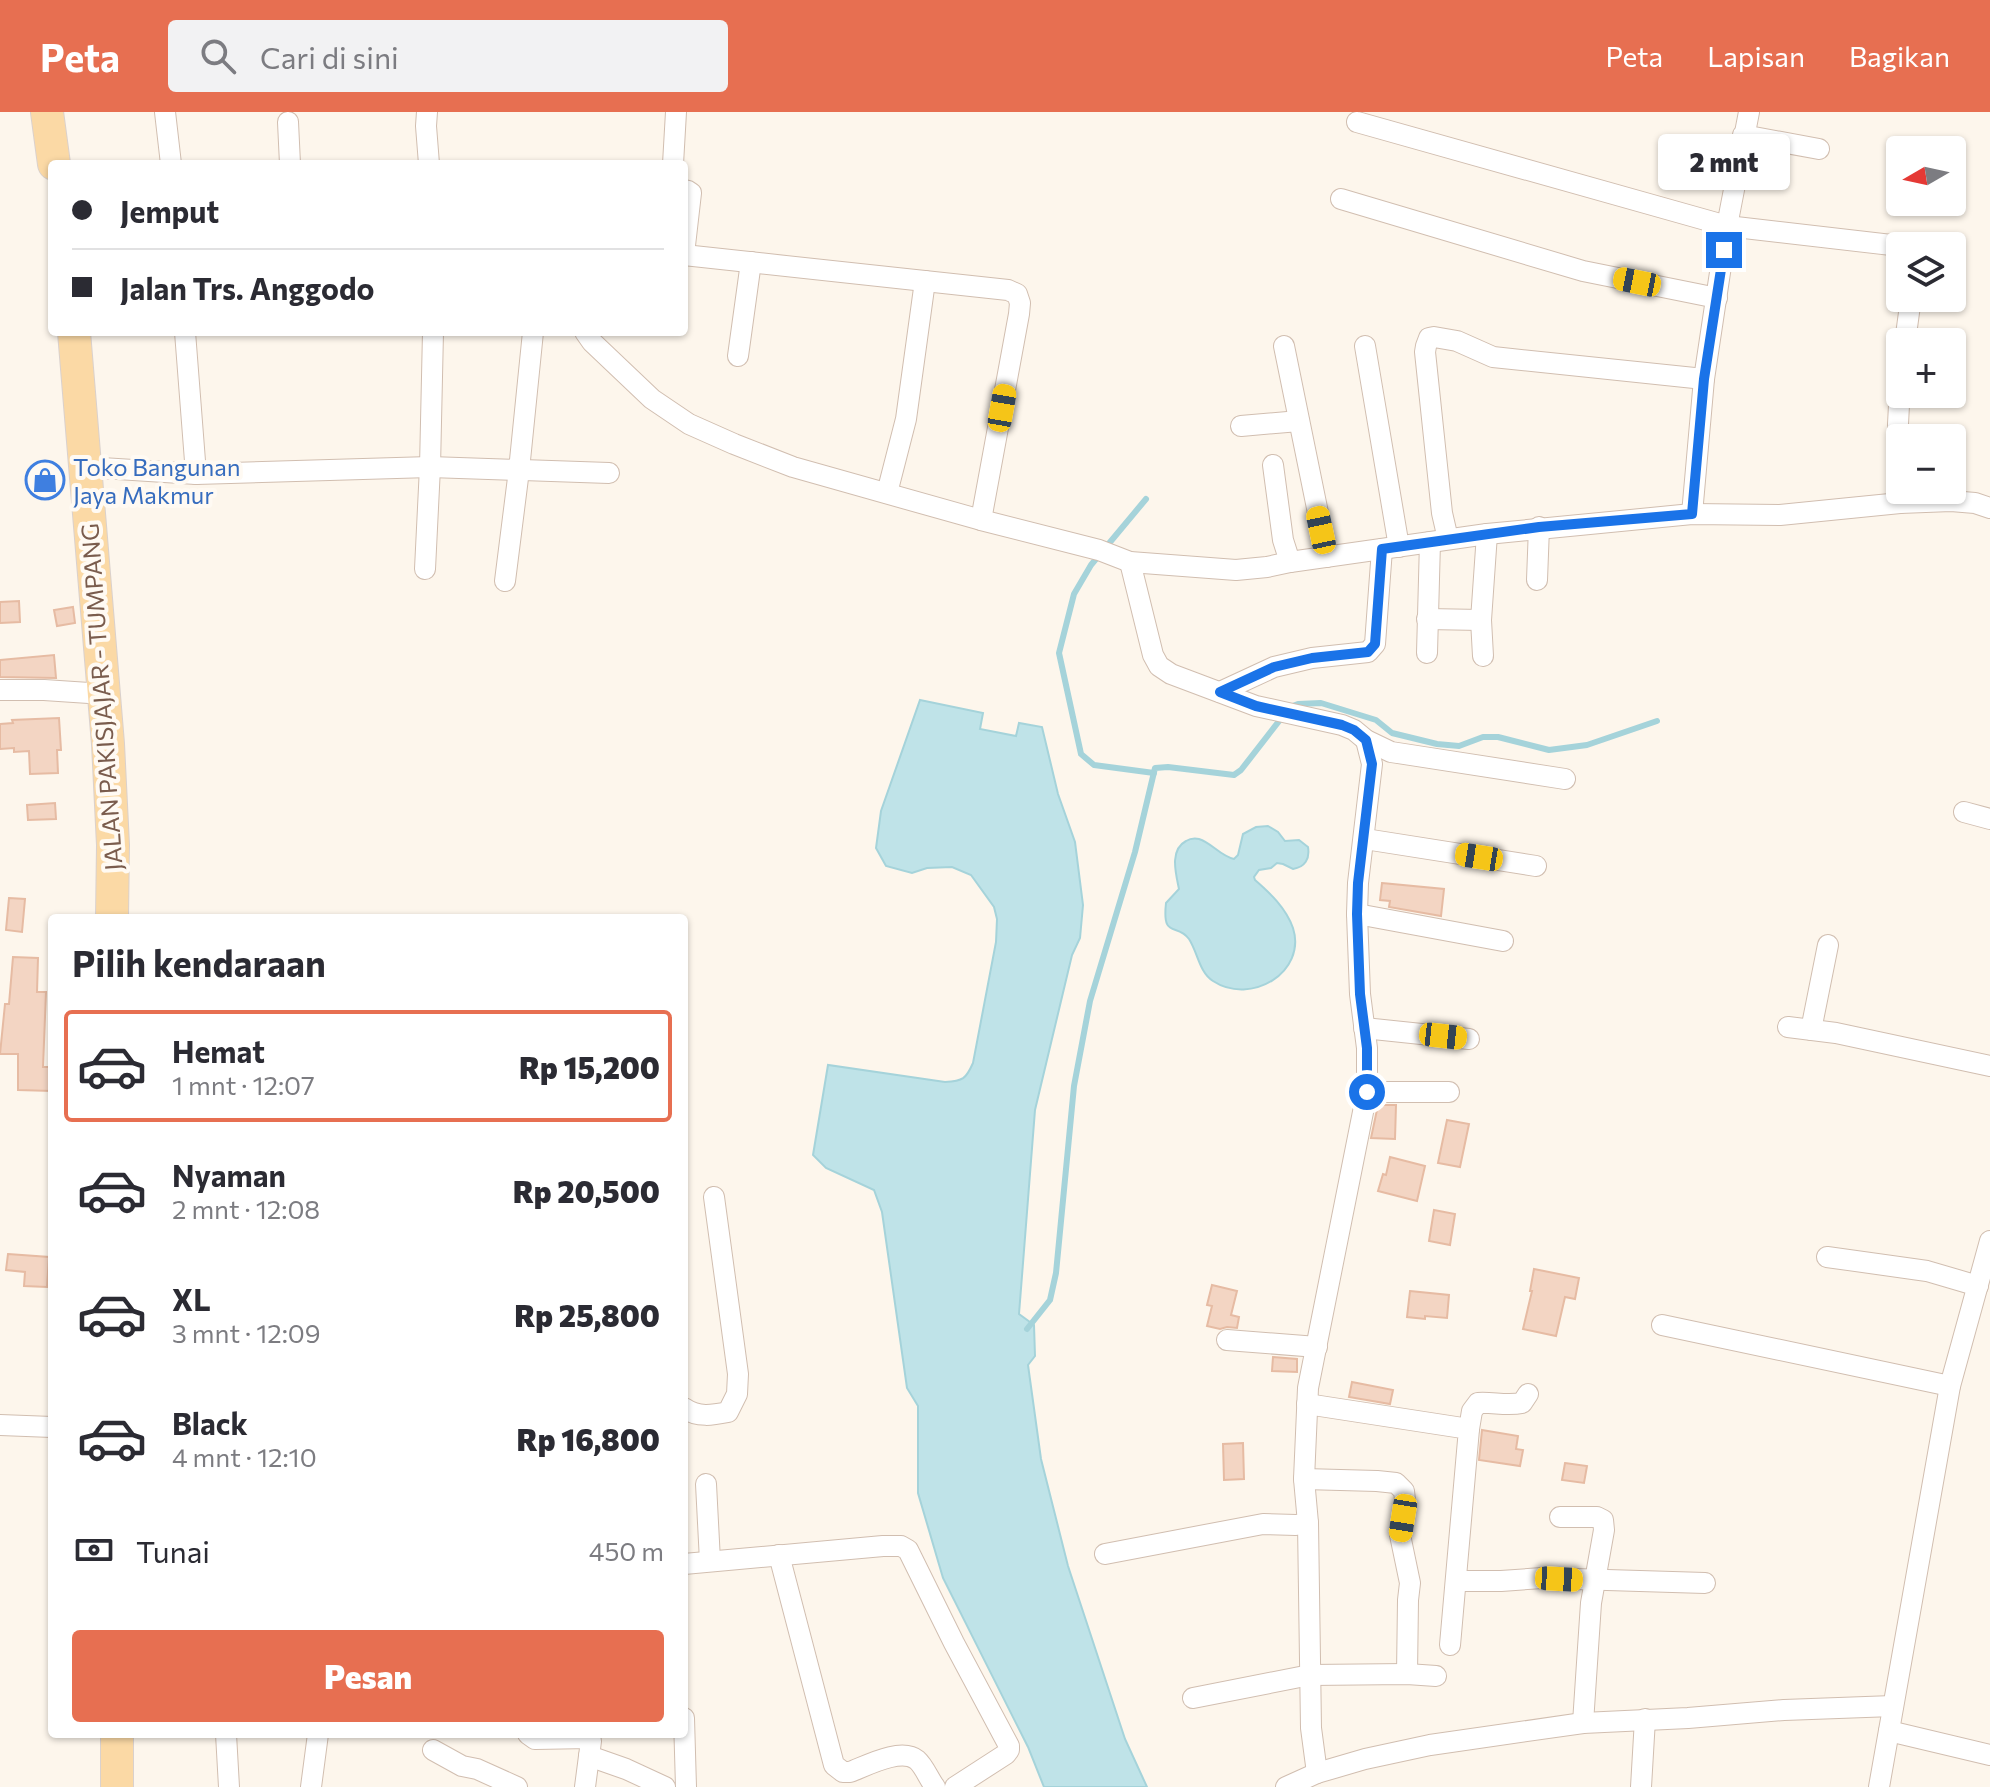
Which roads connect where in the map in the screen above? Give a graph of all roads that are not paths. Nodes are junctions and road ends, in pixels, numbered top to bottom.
1 (47, 112) edge
2 (165, 112) edge
3 (427, 112) edge
4 (676, 112) edge
5 (1749, 112) edge
6 (288, 122) dead end
7 (1357, 122) dead end
8 (1743, 135) junction
9 (1819, 149) dead end
10 (53, 160) edge
11 (171, 160) edge
12 (290, 160) edge
13 (429, 160) edge
14 (673, 160) edge
15 (688, 192) edge
16 (1341, 199) dead end
17 (688, 219) edge
18 (1727, 226) junction
19 (1886, 244) edge
20 (688, 254) edge
21 (751, 262) junction
22 (925, 281) junction
23 (1717, 298) junction
24 (74, 336) edge
25 (185, 336) edge
26 (433, 336) edge
27 (533, 336) edge
28 (588, 336) edge
29 (1284, 346) dead end
30 (1365, 346) dead end
31 (738, 356) dead end
32 (1704, 379) junction
33 (1299, 421) junction
34 (1241, 426) dead end
35 (1273, 465) dead end
36 (86, 467) junction
37 (430, 467) junction
38 (519, 470) junction
39 (609, 473) dead end
40 (196, 474) junction
41 (887, 493) junction
42 (1966, 502) edge
43 (1899, 504) edge
44 (1990, 508) edge
45 (1692, 514) junction
46 (981, 520) junction
47 (1539, 527) junction
48 (1487, 534) junction
49 (1439, 541) junction
50 (1390, 548) junction
51 (1327, 557) junction
52 (1130, 562) junction
53 (1290, 562) junction
54 (425, 569) dead end
55 (1537, 580) dead end
56 (505, 581) dead end
57 (1427, 619) junction
58 (1481, 620) junction
59 (1427, 653) dead end
60 (1483, 656) dead end
61 (0, 690) edge
62 (1220, 692) junction
63 (104, 694) junction
64 (1366, 740) junction
65 (1565, 779) dead end
66 (1964, 812) dead end
67 (1990, 819) edge
68 (1365, 839) junction
69 (1536, 866) dead end
70 (112, 914) edge
71 (1357, 914) junction
72 (1503, 941) dead end
73 (1828, 945) dead end
74 (1788, 1027) dead end
75 (1364, 1028) junction
76 (1811, 1030) junction
77 (1469, 1039) dead end
78 (1990, 1066) edge
79 (1367, 1092) junction
80 (1449, 1092) dead end
81 (714, 1197) dead end
82 (1990, 1241) edge
83 (1827, 1257) dead end
84 (1978, 1286) junction
85 (1662, 1325) dead end
86 (1227, 1340) dead end
87 (1317, 1347) junction
88 (1950, 1386) junction
89 (1528, 1394) dead end
90 (1307, 1404) junction
91 (688, 1411) edge
92 (0, 1425) edge
93 (48, 1427) edge
94 (1469, 1429) junction
95 (1304, 1479) junction
96 (706, 1484) dead end
97 (1560, 1517) dead end
98 (1308, 1523) junction
99 (1105, 1554) dead end
100 (779, 1555) junction
101 (710, 1561) junction
102 (688, 1564) edge
103 (1457, 1581) junction
104 (1595, 1581) junction
105 (1705, 1583) dead end
106 (1450, 1645) dead end
107 (1407, 1674) junction
108 (1310, 1675) junction
109 (1436, 1676) dead end
110 (1193, 1698) dead end
111 (1893, 1706) junction
112 (1645, 1719) junction
113 (1583, 1723) junction
114 (1889, 1731) junction
115 (117, 1738) edge
116 (226, 1738) edge
117 (317, 1738) edge
118 (531, 1738) edge
119 (589, 1738) edge
120 (589, 1738) edge
121 (685, 1738) edge
122 (433, 1750) dead end
123 (1990, 1755) edge
124 (589, 1756) junction
125 (462, 1766) junction
126 (1317, 1773) junction
127 (117, 1787) edge
128 (229, 1787) edge
129 (311, 1787) edge
130 (455, 1787) edge
131 (517, 1787) edge
132 (585, 1787) edge
133 (665, 1787) edge
134 (686, 1787) edge
135 (935, 1787) edge
136 (955, 1787) edge
137 (1286, 1787) edge
138 (1641, 1787) edge
139 (1879, 1787) edge

1 - 10 main road
2 - 11 street
3 - 13 street
4 - 14 street
5 - 8 street
6 - 12 street
7 - 18 street
8 - 9 street
8 - 18 street
15 - 17 street
16 - 23 street
18 - 19 street
18 - 23 street
20 - 21 street
21 - 22 street
21 - 31 street
22 - 41 street
22 - 46 street
23 - 32 street
24 - 36 main road, JALAN PAKISJAJAR - TUMPANG
25 - 40 street
26 - 37 street
27 - 38 street
28 - 41 street
29 - 33 street
30 - 50 street
32 - 45 street
32 - 49 street
33 - 34 street
33 - 51 street
35 - 53 street
36 - 40 street
36 - 63 main road, JALAN PAKISJAJAR - TUMPANG
37 - 38 street
37 - 40 street
37 - 54 street
38 - 39 street
38 - 56 street
41 - 46 street
42 - 44 street
43 - 45 street
45 - 47 street
46 - 52 street
47 - 48 street
47 - 55 street
48 - 49 street
48 - 58 street
49 - 50 street
49 - 57 street
50 - 51 street
50 - 62 street
51 - 53 street
52 - 53 street
52 - 62 street
57 - 58 street
57 - 59 street
58 - 60 street
61 - 63 street
62 - 64 street
63 - 70 main road, JALAN PAKISJAJAR - TUMPANG
64 - 65 street
64 - 68 street
66 - 67 street
68 - 69 street
68 - 71 street
71 - 72 street
71 - 75 street
73 - 76 street
74 - 76 street
75 - 77 street
75 - 79 street
76 - 78 street
79 - 80 street
79 - 87 street
81 - 91 street
82 - 84 street
83 - 84 street
84 - 88 street
85 - 88 street
86 - 87 street
87 - 90 street
88 - 111 street
89 - 94 street
90 - 94 street
90 - 95 street
92 - 93 street
94 - 103 street
95 - 98 street
95 - 107 street
96 - 101 street
97 - 104 street
98 - 99 street
98 - 108 street
100 - 101 street
100 - 135 street
100 - 136 street
101 - 102 street
103 - 104 street
103 - 106 street
104 - 105 street
104 - 113 street
107 - 108 street
107 - 109 street
108 - 110 street
108 - 126 street
111 - 112 street
111 - 114 street
112 - 113 street
112 - 138 street
113 - 126 street
114 - 123 street
114 - 139 street
115 - 127 main road
116 - 128 street
117 - 129 street
118 - 120 street
119 - 124 street
121 - 134 street
122 - 125 street
124 - 132 street
124 - 133 street
125 - 130 street
125 - 131 street
126 - 137 street

